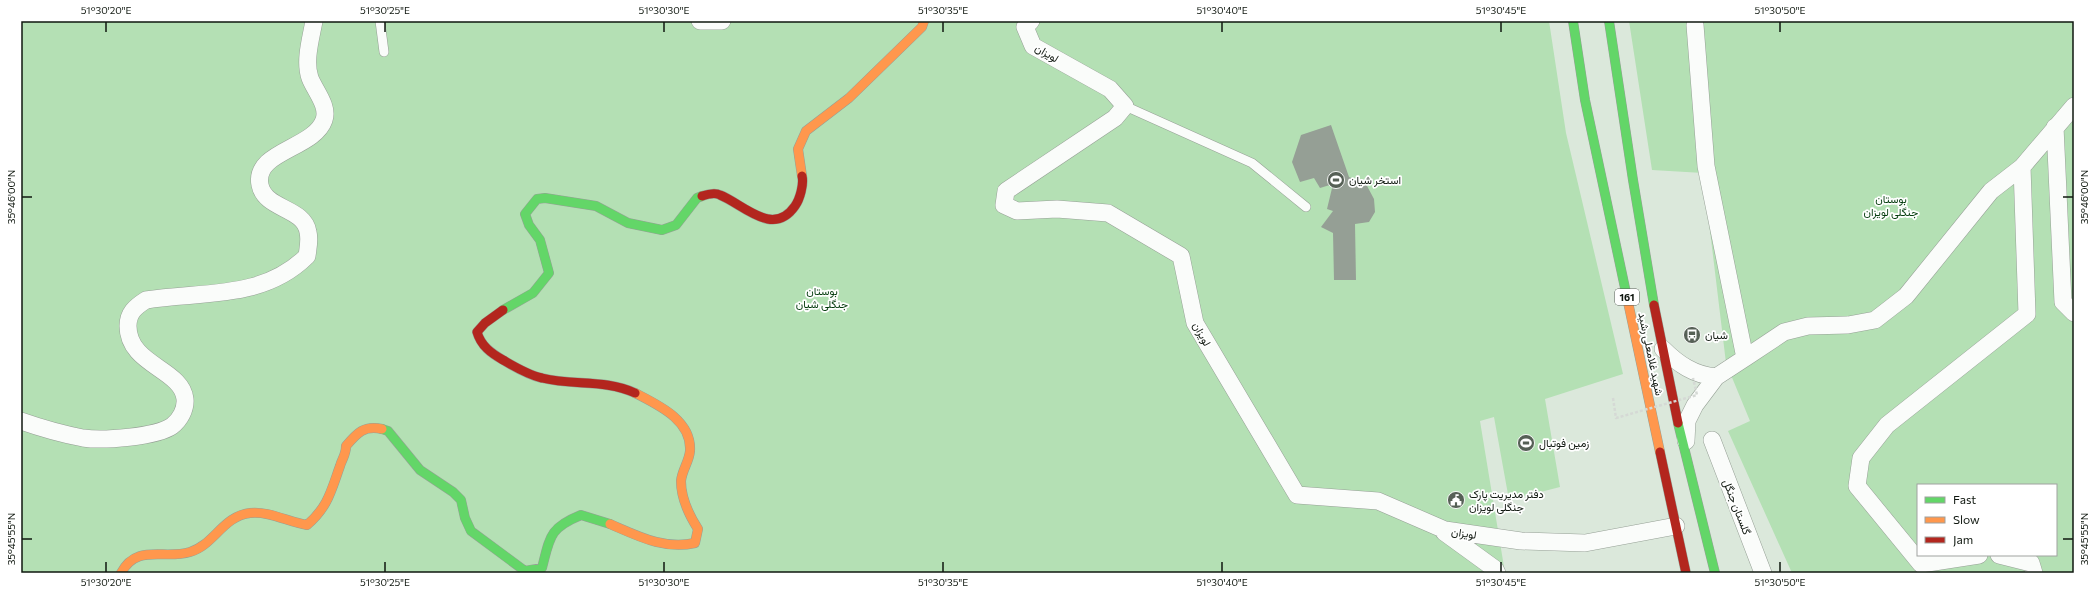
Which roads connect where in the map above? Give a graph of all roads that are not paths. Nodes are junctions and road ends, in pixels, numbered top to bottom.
1 (314, 21) edge
2 (380, 21) edge
3 (700, 21) edge
4 (722, 21) edge
5 (924, 21) edge
6 (1031, 21) edge
7 (1573, 21) edge
8 (1609, 21) edge
9 (1695, 25) dead end
10 (384, 52) dead end
11 (1125, 106) junction
12 (2074, 106) edge
13 (2055, 127) junction
14 (2022, 167) junction
15 (1306, 207) dead end
16 (2074, 313) edge
17 (1663, 349) junction
18 (1745, 358) junction
19 (1716, 377) junction
20 (21, 421) edge
21 (1712, 440) dead end
22 (1686, 453) junction
23 (1676, 526) junction
24 (1437, 527) junction
25 (1973, 556) edge
26 (2003, 556) edge
27 (121, 573) edge
28 (1498, 573) edge
29 (1686, 573) edge
30 (1715, 573) edge
31 (1763, 573) edge
32 (2034, 573) edge

1 - 20 street
2 - 10 lane
3 - 4 street
5 - 27 street
6 - 11 street, لویزان
7 - 23 street, شهید غلامعلی رشید / 161
8 - 17 street, شهید غلامعلی رشید / 161
9 - 18 street
11 - 15 lane
11 - 24 street, لویزان
12 - 13 street
13 - 14 street
13 - 16 street
14 - 18 street
14 - 25 street
17 - 19 street
17 - 22 street, شهید غلامعلی رشید / 161
18 - 19 street
19 - 22 street
21 - 31 street, گلستان جنگل
22 - 30 street, شهید غلامعلی رشید / 161
23 - 24 street, لویزان
23 - 29 street, شهید غلامعلی رشید / 161
24 - 28 street
26 - 32 street

